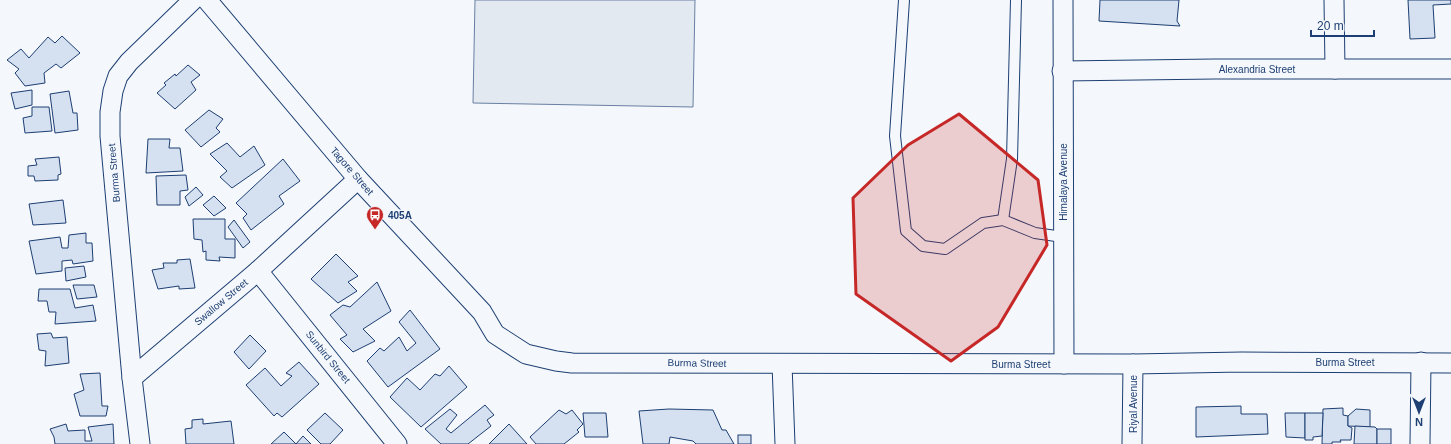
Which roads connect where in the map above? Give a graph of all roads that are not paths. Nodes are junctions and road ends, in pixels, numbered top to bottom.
1 (193, 0) edge
2 (207, 0) edge
3 (904, 0) edge
4 (1016, 0) edge
5 (1063, 0) edge
6 (1334, 0) edge
7 (1335, 69) junction
8 (1451, 69) edge
9 (1062, 71) junction
10 (358, 179) junction
11 (1003, 220) junction
12 (1063, 237) junction
13 (258, 271) junction
14 (592, 362) joint
15 (1421, 362) junction
16 (1451, 363) edge
17 (782, 364) junction
18 (1064, 364) junction
19 (1133, 364) junction
20 (132, 378) junction
21 (140, 444) edge
22 (397, 444) edge
23 (785, 444) edge
24 (1132, 444) edge
25 (1420, 444) edge

1 - 20 street, Burma Street
2 - 10 street, Tagore Street
3 - 11 lane
4 - 11 lane
5 - 9 street, Himalaya Avenue
6 - 7 street
7 - 8 street, Alexandria Street
7 - 9 street, Alexandria Street
9 - 12 street, Himalaya Avenue
10 - 13 street, Swallow Street
10 - 14 street, Tagore Street
11 - 12 lane
12 - 18 street, Himalaya Avenue
13 - 20 street, Swallow Street
13 - 22 street, Sunbird Street
14 - 17 street, Burma Street
15 - 16 street, Burma Street
15 - 19 street, Burma Street
15 - 25 street
17 - 18 street, Burma Street
17 - 23 street
18 - 19 street, Burma Street
19 - 24 street, Riyal Avenue
20 - 21 street

